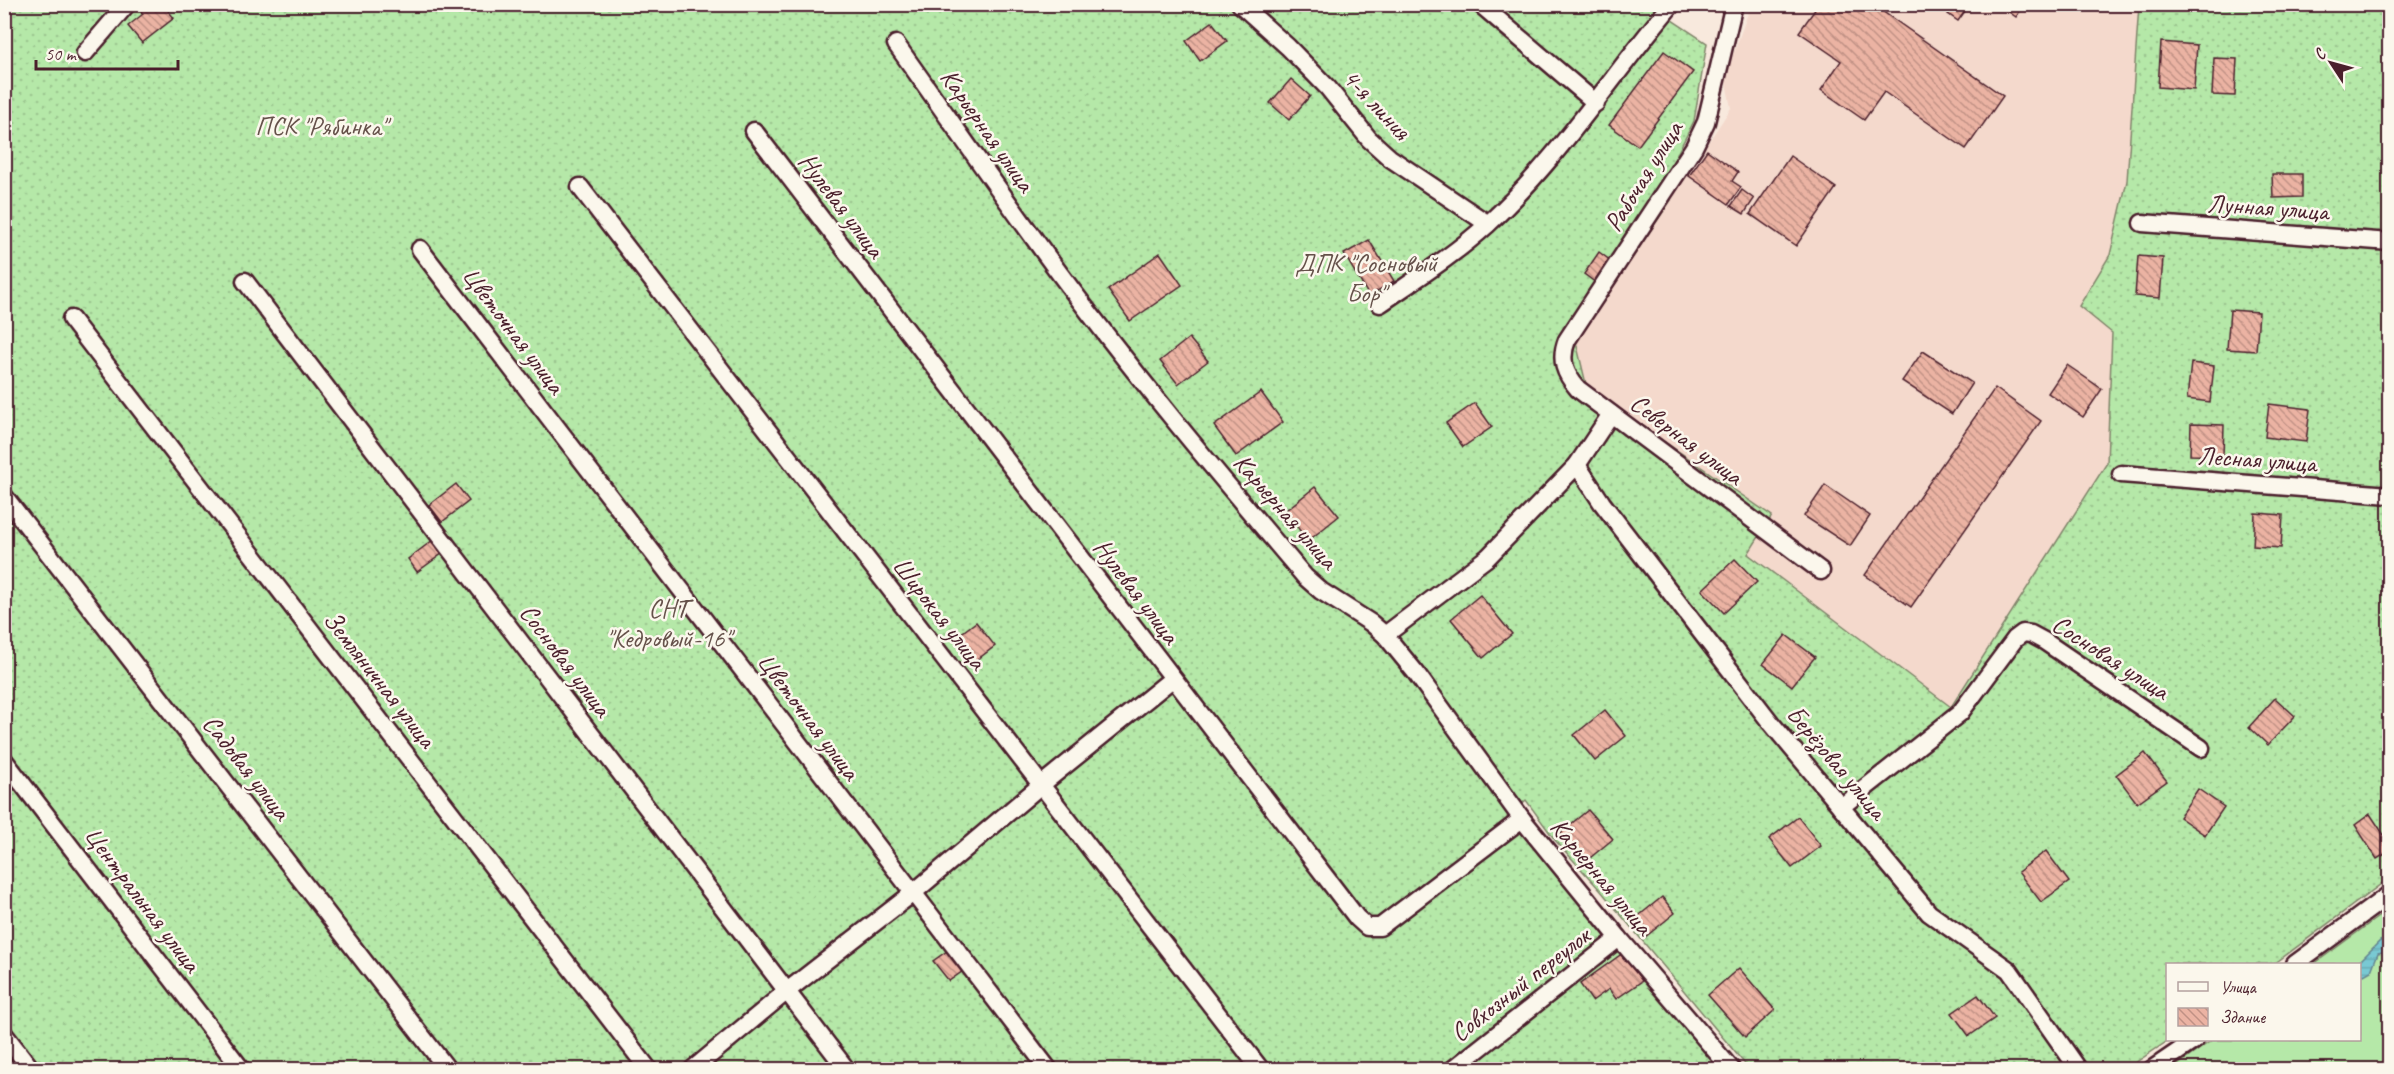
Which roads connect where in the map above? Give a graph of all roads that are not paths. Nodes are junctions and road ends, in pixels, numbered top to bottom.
1 (127, 4) edge
2 (1240, 4) edge
3 (1480, 4) edge
4 (1672, 4) edge
5 (1734, 4) edge
6 (896, 44) dead end
7 (85, 53) dead end
8 (1596, 103) junction
9 (753, 131) dead end
10 (580, 187) dead end
11 (2142, 223) dead end
12 (1488, 224) junction
13 (2390, 242) edge
14 (420, 249) dead end
15 (245, 281) dead end
16 (1380, 304) dead end
17 (71, 319) dead end
18 (1576, 327) joint
19 (1611, 414) junction
20 (1577, 465) junction
21 (2121, 474) dead end
22 (2390, 495) edge
23 (4, 496) edge
24 (1821, 571) dead end
25 (1385, 635) junction
26 (1172, 679) junction
27 (2200, 748) dead end
28 (4, 760) edge
29 (1041, 785) junction
30 (1841, 807) junction
31 (1522, 819) junction
32 (913, 893) junction
33 (2390, 894) edge
34 (1619, 938) junction
35 (2296, 963) edge
36 (787, 991) junction
37 (4, 1034) edge
38 (2194, 1041) edge
39 (1725, 1067) edge
40 (32, 1070) edge
41 (242, 1070) edge
42 (448, 1070) edge
43 (650, 1070) edge
44 (692, 1070) edge
45 (847, 1070) edge
46 (1049, 1070) edge
47 (1261, 1070) edge
48 (1452, 1070) edge
49 (2079, 1070) edge
50 (2151, 1070) edge

1 - 7 street
2 - 12 street, 4-я линия
3 - 8 street
4 - 8 street
5 - 18 street, Рабочая улица
6 - 25 street, Карьерная улица
8 - 12 street
9 - 26 street, Нулевая улица
10 - 29 street, Широкая улица
11 - 13 street, Лунная улица
12 - 16 street
14 - 32 street, Цветочная улица
15 - 36 street, Сосновая улица
17 - 43 street, Земляничная улица
18 - 19 street, Северная улица
19 - 20 street
19 - 24 street, Северная улица
20 - 25 street
20 - 30 street, Берёзовая улица
21 - 22 street, Лесная улица
23 - 42 street, Садовая улица
25 - 31 street, Карьерная улица
26 - 29 street
26 - 31 street, Нулевая улица
27 - 30 street, Сосновая улица
28 - 41 street, Центральная улица
29 - 32 street
29 - 47 street, Широкая улица
30 - 49 street, Берёзовая улица
31 - 34 street, Карьерная улица
32 - 36 street
32 - 46 street, Цветочная улица
33 - 35 street
34 - 39 street, Карьерная улица
34 - 48 street, Совхозный переулок
36 - 44 street
36 - 45 street, Сосновая улица
37 - 40 street
38 - 50 street

